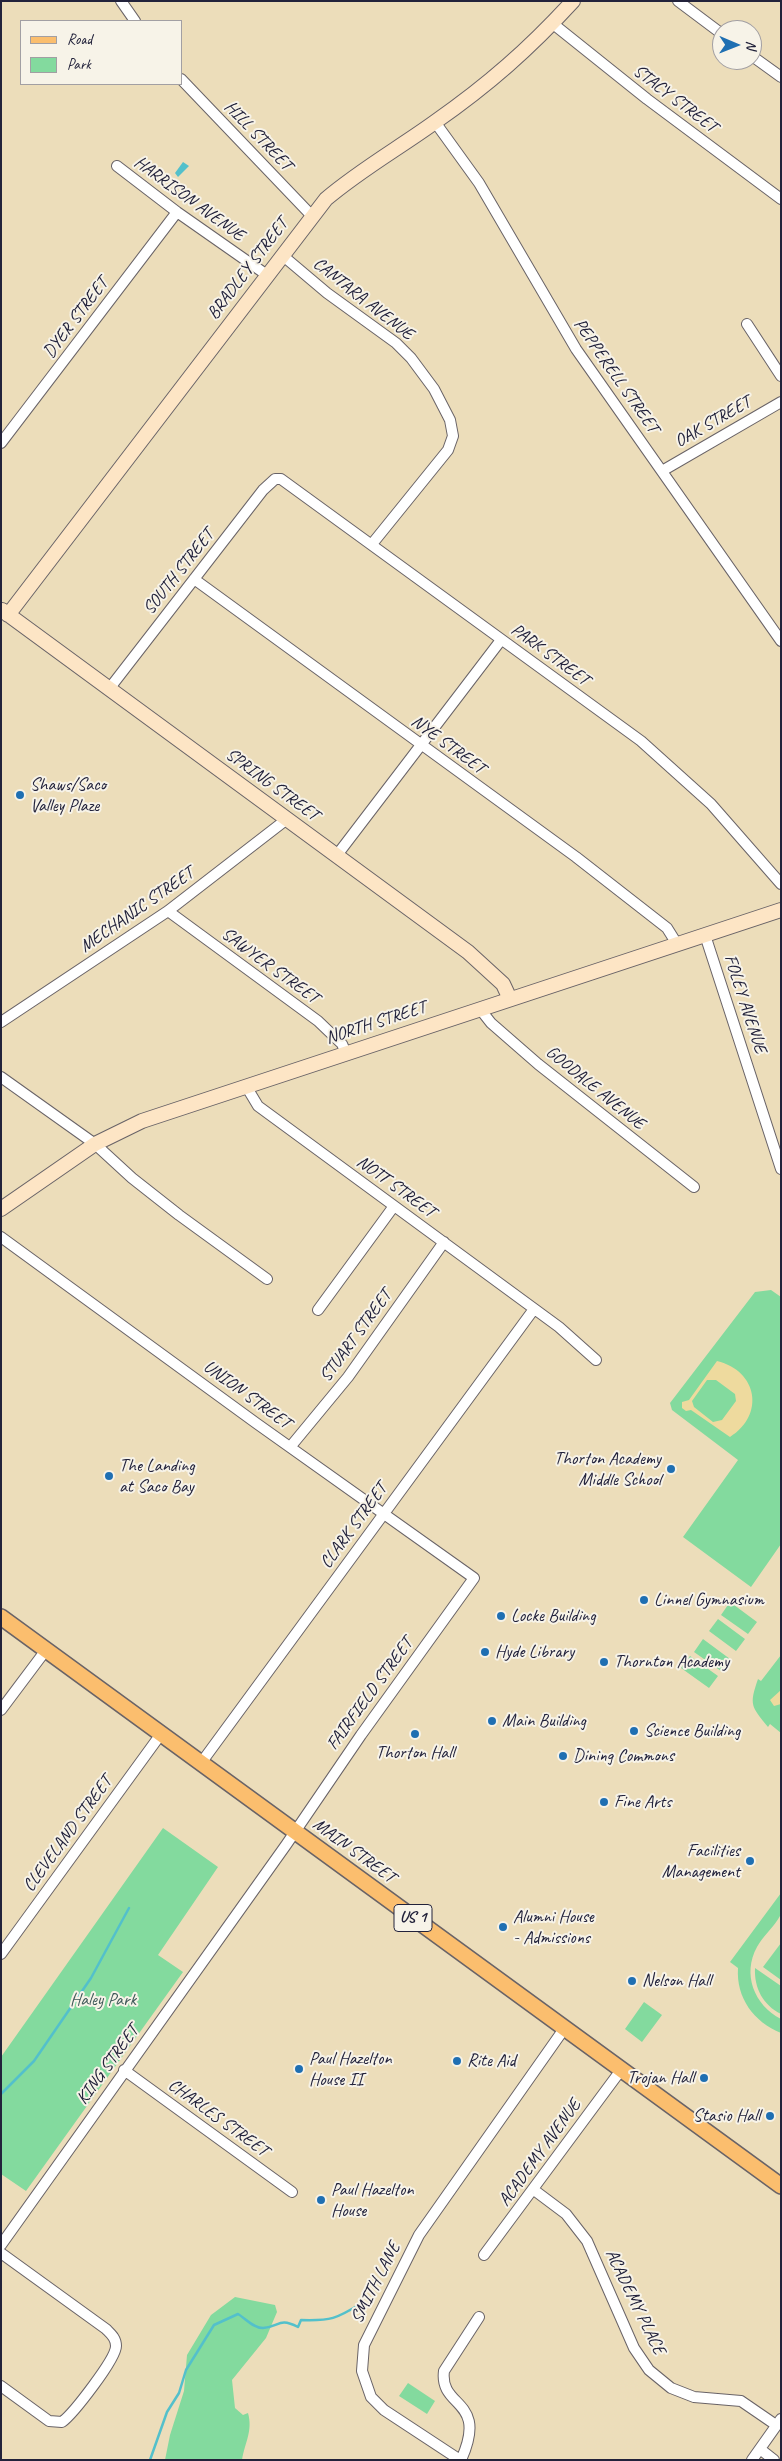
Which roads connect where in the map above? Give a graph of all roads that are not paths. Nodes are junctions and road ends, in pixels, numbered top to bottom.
1 (121, 1) edge
2 (678, 1) edge
3 (570, 2) edge
4 (134, 20) edge
5 (552, 24) junction
6 (712, 26) edge
7 (762, 63) edge
8 (781, 77) edge
9 (182, 80) edge
10 (435, 122) junction
11 (117, 166) dead end
12 (781, 199) edge
13 (177, 212) junction
14 (312, 216) junction
15 (282, 255) junction
16 (267, 275) junction
17 (747, 324) dead end
18 (781, 376) edge
19 (781, 402) edge
20 (1, 443) edge
21 (662, 471) junction
22 (278, 478) joint
23 (372, 544) junction
24 (194, 579) junction
25 (4, 612) edge
26 (501, 640) junction
27 (781, 641) edge
28 (109, 689) junction
29 (421, 746) junction
30 (287, 819) junction
31 (338, 855) junction
32 (781, 884) edge
33 (781, 910) edge
34 (168, 911) junction
35 (704, 935) junction
36 (677, 944) junction
37 (510, 999) junction
38 (480, 1009) junction
39 (1, 1022) edge
40 (346, 1053) junction
41 (1, 1077) edge
42 (246, 1086) junction
43 (96, 1144) junction
44 (781, 1169) edge
45 (694, 1187) dead end
46 (394, 1206) junction
47 (1, 1209) edge
48 (1, 1237) edge
49 (444, 1242) junction
50 (266, 1280) dead end
51 (534, 1309) junction
52 (318, 1310) dead end
53 (596, 1360) dead end
54 (291, 1446) junction
55 (384, 1513) junction
56 (474, 1578) joint
57 (1, 1618) edge
58 (46, 1650) junction
59 (1, 1710) edge
60 (162, 1734) junction
61 (201, 1763) junction
62 (295, 1832) junction
63 (1, 1954) edge
64 (564, 2029) junction
65 (124, 2070) junction
66 (621, 2070) junction
67 (781, 2186) edge
68 (534, 2190) junction
69 (292, 2192) dead end
70 (1, 2245) edge
71 (1, 2253) edge
72 (484, 2254) dead end
73 (479, 2317) dead end
74 (1, 2386) edge
75 (778, 2422) edge
76 (760, 2449) junction
77 (461, 2460) edge
78 (752, 2460) edge
79 (774, 2460) edge

1 - 4 street
2 - 6 street
3 - 5 main road, BRADLEY STREET
5 - 10 main road, BRADLEY STREET
5 - 12 street, STACY STREET
7 - 8 street
9 - 14 street, HILL STREET
10 - 14 main road, BRADLEY STREET
10 - 21 street, PEPPERELL STREET
11 - 13 street, HARRISON AVENUE
13 - 16 street, HARRISON AVENUE
13 - 20 street, DYER STREET
14 - 15 main road, BRADLEY STREET
15 - 16 main road, BRADLEY STREET
15 - 23 street, CANTARA AVENUE
16 - 25 main road, BRADLEY STREET
17 - 18 street
19 - 21 street, OAK STREET
21 - 27 street, PEPPERELL STREET
22 - 23 street, PARK STREET
22 - 24 street, SOUTH STREET
23 - 26 street, PARK STREET
24 - 28 street, SOUTH STREET
24 - 29 street, NYE STREET
25 - 28 main road, SPRING STREET
26 - 29 street
26 - 32 street, PARK STREET
28 - 30 main road, SPRING STREET
29 - 31 street
29 - 36 street, NYE STREET
30 - 31 main road, SPRING STREET
30 - 34 street, MECHANIC STREET
31 - 37 main road, SPRING STREET
33 - 35 main road, NORTH STREET
34 - 39 street, MECHANIC STREET
34 - 40 street, SAWYER STREET
35 - 36 main road, NORTH STREET
35 - 44 street, FOLEY AVENUE
36 - 37 main road, NORTH STREET
37 - 38 main road, NORTH STREET
38 - 40 main road, NORTH STREET
38 - 45 street, GOODALE AVENUE
40 - 42 main road, NORTH STREET
41 - 43 street
42 - 43 main road, NORTH STREET
42 - 46 street, NOTT STREET
43 - 47 main road, NORTH STREET
43 - 50 street
46 - 49 street, NOTT STREET
46 - 52 street
48 - 54 street, UNION STREET
49 - 51 street, NOTT STREET
49 - 54 street, STUART STREET
51 - 53 street, NOTT STREET
51 - 55 street, CLARK STREET
54 - 55 street, UNION STREET
55 - 56 street, UNION STREET
55 - 61 street, CLARK STREET
56 - 62 street, FAIRFIELD STREET
57 - 58 main road, MAIN STREET / US 1
58 - 59 street
58 - 60 main road, MAIN STREET / US 1
60 - 61 main road, MAIN STREET / US 1
60 - 63 street, CLEVELAND STREET
61 - 62 main road, MAIN STREET / US 1
62 - 64 main road, MAIN STREET / US 1
62 - 65 street, KING STREET
64 - 66 main road, MAIN STREET / US 1
64 - 77 street, SMITH LANE
65 - 69 street, CHARLES STREET
65 - 70 street, KING STREET
66 - 67 main road, MAIN STREET / US 1
66 - 68 street, ACADEMY AVENUE
68 - 72 street, ACADEMY AVENUE
68 - 75 street, ACADEMY PLACE
71 - 74 street
73 - 77 street
75 - 76 street
76 - 78 street
76 - 79 street

